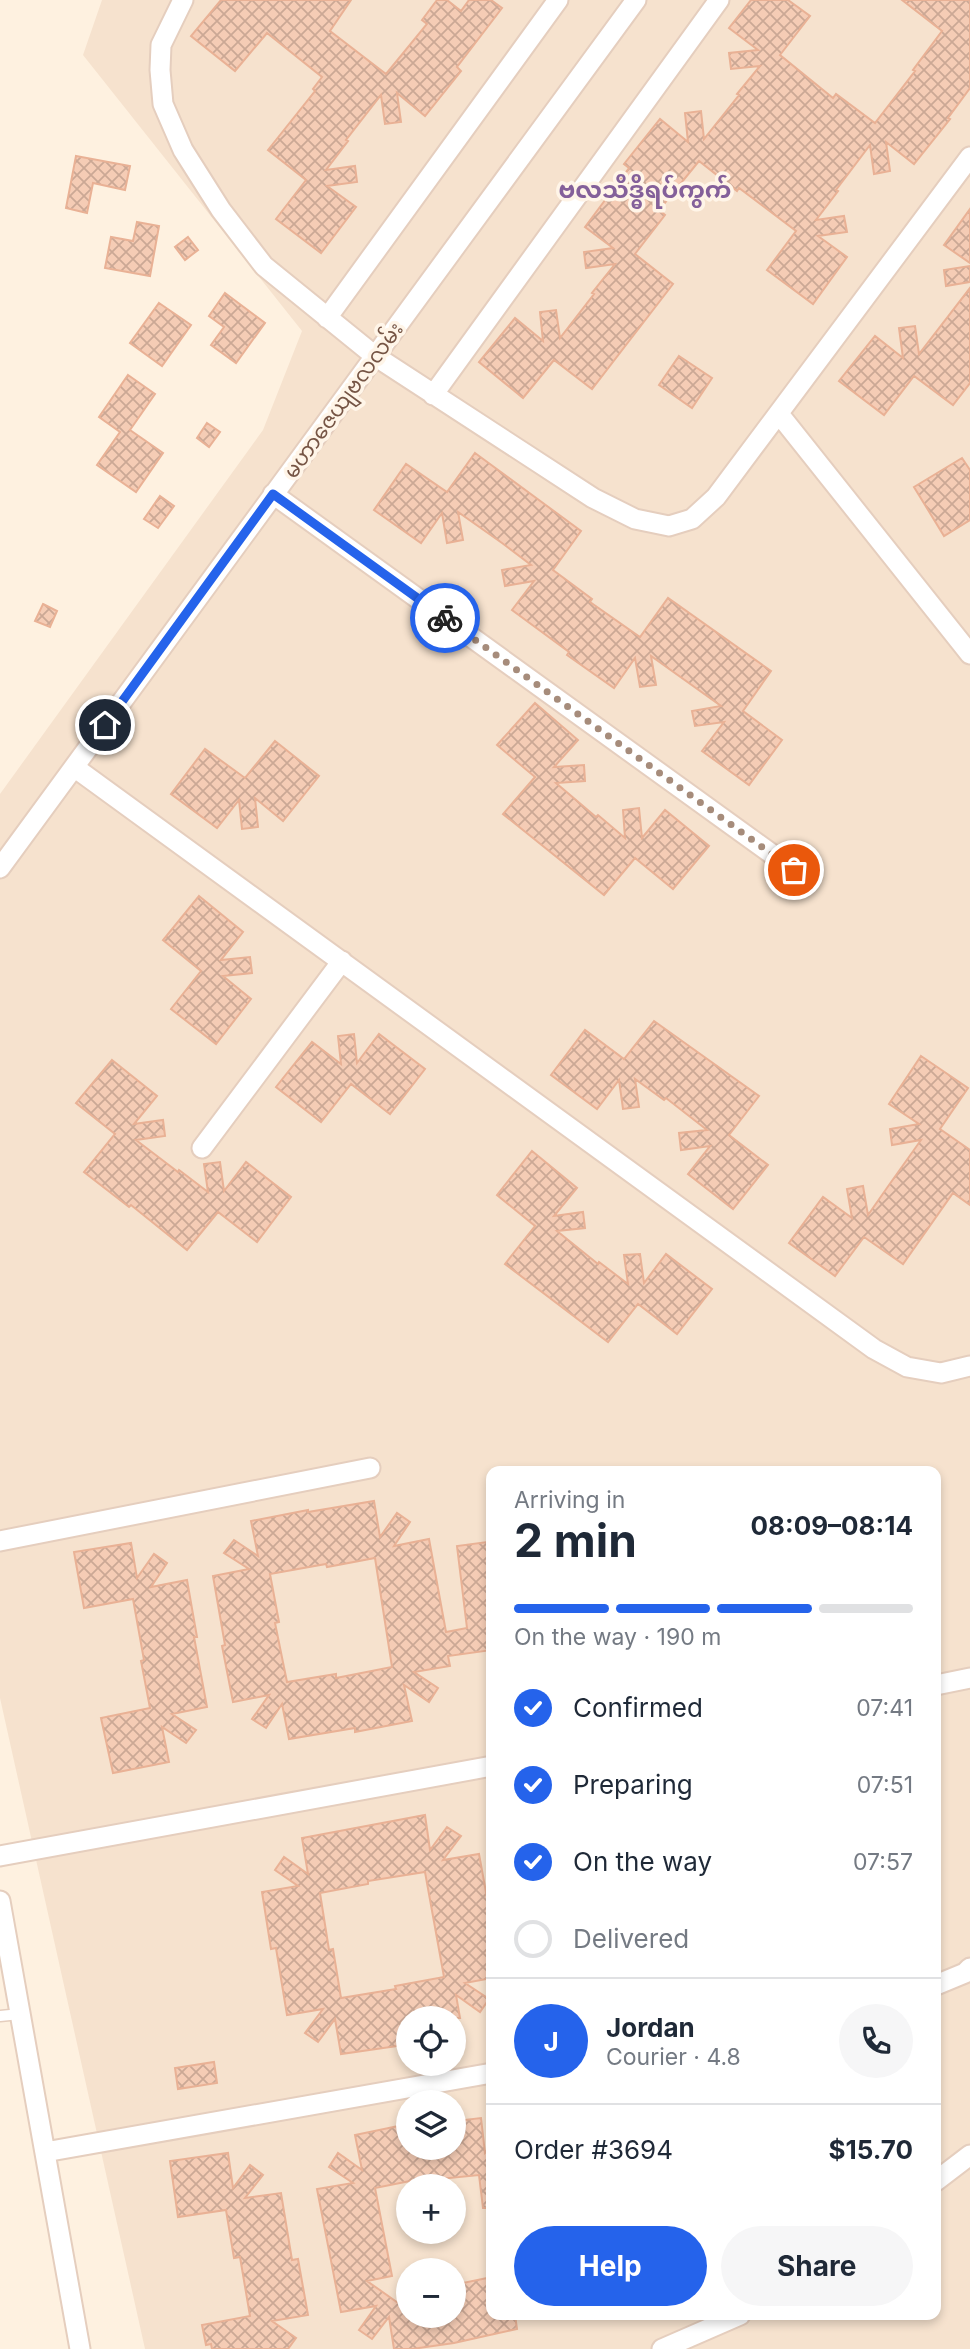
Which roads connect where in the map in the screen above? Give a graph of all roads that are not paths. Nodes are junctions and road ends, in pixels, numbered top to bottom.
1 (184, 0) edge
2 (558, 0) edge
3 (636, 0) edge
4 (719, 0) edge
5 (970, 157) edge
6 (327, 318) junction
7 (375, 356) junction
8 (433, 394) junction
9 (779, 414) junction
10 (273, 494) junction
11 (970, 654) edge
12 (74, 766) junction
13 (0, 868) edge
14 (794, 870) dead end
15 (342, 961) junction
16 (202, 1148) dead end
17 (970, 1366) edge
18 (370, 1468) dead end
19 (0, 1541) edge
20 (970, 1678) edge
21 (941, 1684) edge
22 (486, 1767) edge
23 (0, 1856) edge
24 (0, 1901) edge
25 (970, 1968) edge
26 (941, 1983) edge
27 (20, 2014) junction
28 (0, 2016) edge
29 (486, 2074) edge
30 (45, 2152) junction
31 (970, 2155) edge
32 (941, 2177) edge
33 (729, 2320) edge
34 (80, 2349) edge
35 (662, 2349) edge

1 - 6 street
2 - 6 street
3 - 7 street, မဟာဇေယျဗလလမ်း
4 - 8 street
5 - 9 street
6 - 7 street
7 - 8 street
7 - 10 street, မဟာဇေယျဗလလမ်း
8 - 9 street
9 - 11 street
10 - 12 street, မဟာဇေယျဗလလမ်း
10 - 14 street
12 - 13 street, မဟာဇေယျဗလလမ်း
12 - 15 street
15 - 16 street
15 - 17 street
18 - 19 street
20 - 21 street
22 - 23 street
24 - 27 street
25 - 26 street
27 - 28 lane
27 - 30 street
29 - 30 street
30 - 34 street
31 - 32 street
33 - 35 street

